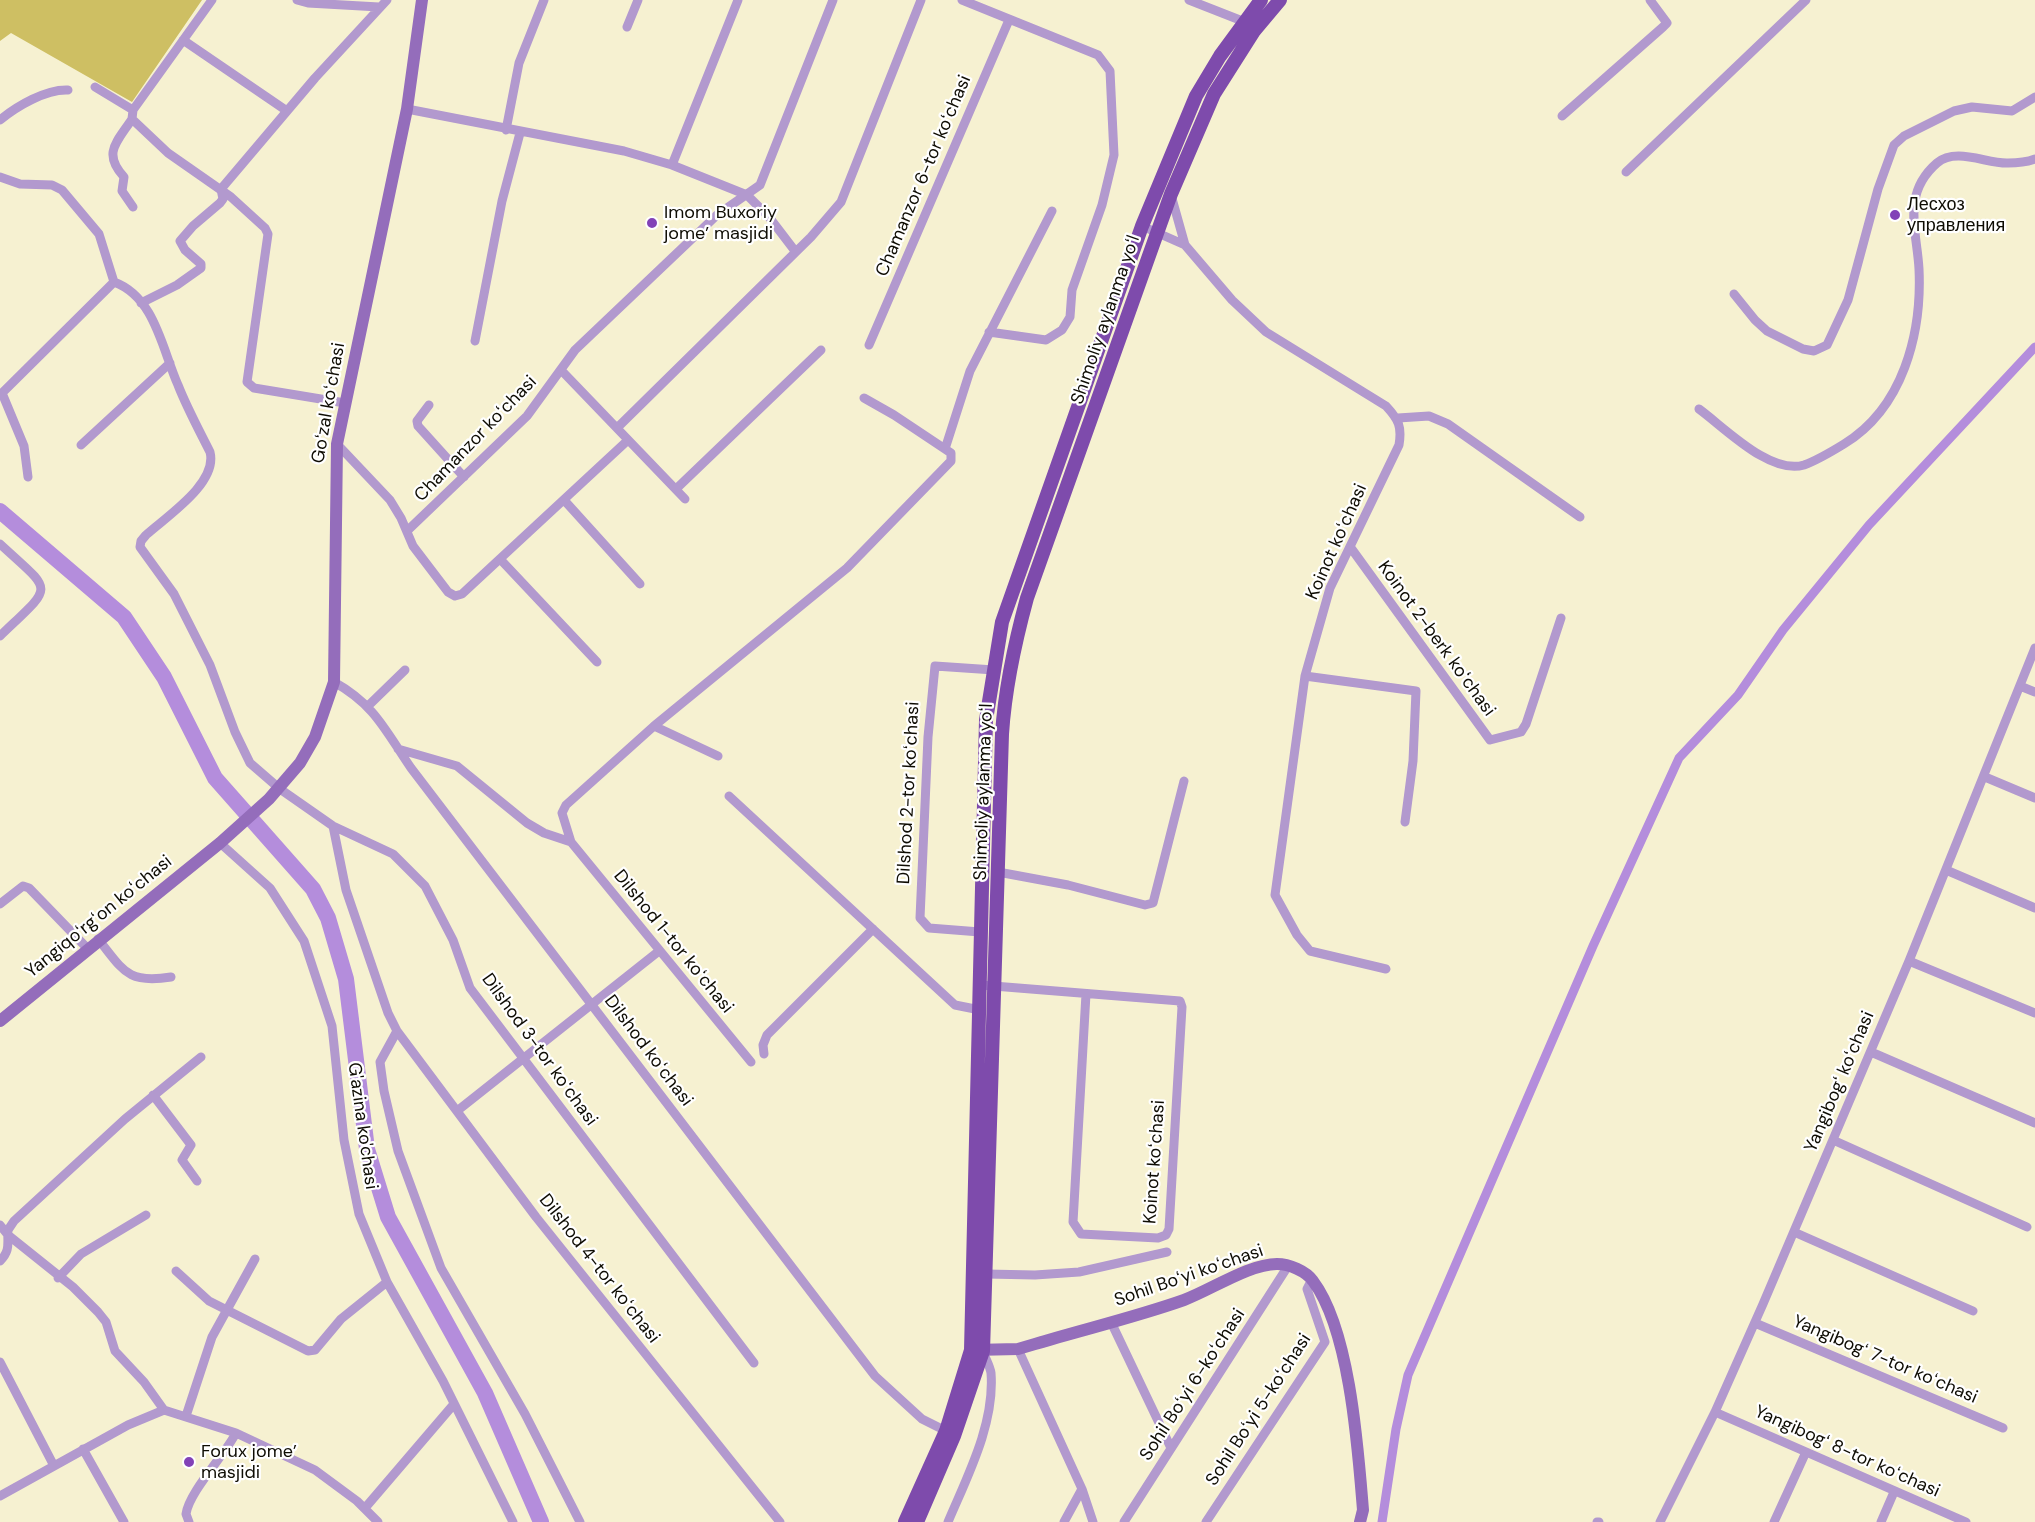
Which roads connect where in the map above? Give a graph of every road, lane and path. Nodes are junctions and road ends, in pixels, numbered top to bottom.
1 (212, 0) edge
2 (297, 0) edge
3 (387, 0) edge
4 (422, 0) edge
5 (544, 0) edge
6 (638, 0) edge
7 (738, 0) edge
8 (833, 0) edge
9 (921, 0) edge
10 (962, 0) edge
11 (1189, 0) edge
12 (1261, 0) edge
13 (1280, 0) edge
14 (1650, 0) edge
15 (1806, 0) edge
16 (308, 2) edge
17 (380, 7) junction
18 (1009, 20) junction
19 (1245, 22) junction
20 (627, 27) dead end
21 (183, 40) junction
22 (95, 87) dead end
23 (68, 90) dead end
24 (2035, 97) edge
25 (407, 109) junction
26 (287, 111) junction
27 (132, 115) junction
28 (1562, 116) dead end
29 (0, 120) edge
30 (506, 130) junction
31 (520, 133) junction
32 (2035, 159) edge
33 (672, 165) junction
34 (1626, 172) dead end
35 (0, 177) edge
36 (221, 189) junction
37 (1171, 194) junction
38 (747, 195) junction
39 (133, 207) dead end
40 (1052, 211) dead end
41 (1142, 226) junction
42 (1156, 232) junction
43 (1185, 245) junction
44 (795, 251) junction
45 (114, 282) junction
46 (1734, 294) dead end
47 (141, 303) junction
48 (989, 332) junction
49 (475, 340) dead end
50 (869, 345) dead end
51 (821, 350) dead end
52 (170, 363) junction
53 (561, 370) junction
54 (1, 391) edge
55 (864, 398) dead end
56 (345, 403) junction
57 (429, 405) dead end
58 (1700, 409) dead end
59 (1398, 418) junction
60 (618, 427) junction
61 (627, 441) junction
62 (337, 444) junction
63 (81, 445) dead end
64 (945, 449) junction
65 (28, 477) dead end
66 (464, 477) junction
67 (676, 489) junction
68 (685, 499) dead end
69 (564, 500) junction
70 (1580, 517) dead end
71 (1037, 521) junction
72 (1053, 524) junction
73 (407, 531) junction
74 (0, 544) edge
75 (1351, 548) junction
76 (500, 559) junction
77 (640, 584) dead end
78 (1561, 618) dead end
79 (0, 636) edge
80 (2035, 648) edge
81 (597, 662) dead end
82 (405, 670) dead end
83 (994, 670) junction
84 (1305, 676) junction
85 (334, 682) junction
86 (2020, 686) junction
87 (2035, 692) edge
88 (369, 705) junction
89 (654, 726) junction
90 (398, 749) junction
91 (718, 756) dead end
92 (1985, 777) junction
93 (1184, 781) dead end
94 (280, 789) junction
95 (729, 796) dead end
96 (2035, 798) edge
97 (269, 799) joint
98 (1405, 822) dead end
99 (333, 826) junction
100 (571, 842) junction
101 (220, 843) junction
102 (1947, 870) junction
103 (998, 872) junction
104 (0, 904) edge
105 (2035, 908) edge
106 (873, 929) junction
107 (980, 932) junction
108 (98, 939) junction
109 (87, 948) junction
110 (659, 951) junction
111 (1909, 961) junction
112 (1386, 969) dead end
113 (171, 977) dead end
114 (988, 985) junction
115 (1086, 994) junction
116 (592, 1005) junction
117 (980, 1010) junction
118 (2035, 1013) edge
119 (0, 1021) edge
120 (398, 1031) junction
121 (1870, 1052) junction
122 (764, 1054) dead end
123 (201, 1057) dead end
124 (523, 1059) junction
125 (751, 1062) dead end
126 (153, 1095) junction
127 (456, 1111) junction
128 (2035, 1123) edge
129 (1833, 1140) junction
130 (197, 1181) dead end
131 (146, 1215) dead end
132 (0, 1225) edge
133 (2027, 1227) dead end
134 (1794, 1233) junction
135 (8, 1235) junction
136 (1167, 1252) dead end
137 (255, 1258) dead end
138 (0, 1261) edge
139 (1288, 1266) junction
140 (176, 1271) dead end
141 (986, 1274) junction
142 (58, 1278) junction
143 (1312, 1279) junction
144 (387, 1282) junction
145 (225, 1311) junction
146 (1973, 1311) dead end
147 (1111, 1322) junction
148 (1755, 1323) junction
149 (1018, 1349) junction
150 (977, 1350) junction
151 (0, 1362) edge
152 (754, 1363) dead end
153 (453, 1404) junction
154 (164, 1410) junction
155 (1715, 1412) junction
156 (186, 1416) junction
157 (2003, 1428) dead end
158 (945, 1431) junction
159 (236, 1433) junction
160 (1171, 1448) junction
161 (83, 1449) junction
162 (1806, 1452) junction
163 (53, 1464) junction
164 (1082, 1489) junction
165 (1894, 1492) junction
166 (0, 1496) edge
167 (365, 1508) junction
168 (124, 1522) edge
169 (189, 1522) edge
170 (378, 1522) edge
171 (513, 1522) edge
172 (580, 1522) edge
173 (780, 1522) edge
174 (905, 1522) edge
175 (916, 1522) edge
176 (948, 1522) edge
177 (1064, 1522) edge
178 (1093, 1522) edge
179 (1124, 1522) edge
180 (1206, 1522) edge
181 (1360, 1522) edge
182 (1660, 1522) edge
183 (1774, 1522) edge
184 (1881, 1522) edge
185 (1966, 1522) edge

1 - 21 street
2 - 16 street
3 - 17 street
4 - 25 street, Goʻzal koʻchasi
5 - 30 street
6 - 20 street
7 - 33 street
8 - 38 street, Chamanzor koʻchasi
9 - 44 street
10 - 18 street
11 - 19 street
12 - 19 main road, Shimoliy aylanma yoʻl
13 - 37 main road, Shimoliy aylanma yoʻl
14 - 28 street
15 - 34 street
16 - 17 street
17 - 26 street
18 - 48 street
18 - 50 street, Chamanzor 6-tor koʻchasi
19 - 41 main road, Shimoliy aylanma yoʻl
21 - 26 street
21 - 27 street
22 - 27 street
23 - 29 street
24 - 46 street
25 - 30 street
25 - 56 street, Goʻzal koʻchasi
26 - 36 street
27 - 36 street
27 - 39 street
30 - 31 street
31 - 33 street
31 - 49 street
32 - 58 street
33 - 38 street
35 - 45 street
36 - 47 street
36 - 56 street
37 - 42 main road, Shimoliy aylanma yoʻl
37 - 43 street
38 - 44 street
38 - 53 street, Chamanzor koʻchasi
40 - 48 street
41 - 42 street
41 - 71 main road, Shimoliy aylanma yoʻl
42 - 43 street
42 - 72 main road, Shimoliy aylanma yoʻl
43 - 59 street
44 - 60 street
45 - 47 street
45 - 54 street
47 - 52 street
48 - 64 street
51 - 67 street
52 - 63 street
52 - 94 street, Dilshod 3-tor koʻchasi
53 - 60 street
53 - 66 street, Chamanzor koʻchasi
54 - 65 street
55 - 64 street
56 - 62 street, Goʻzal koʻchasi
57 - 66 street
59 - 70 street
59 - 75 street, Koinot koʻchasi
60 - 61 street
61 - 67 street
61 - 69 street
62 - 73 street
62 - 85 street, Goʻzal koʻchasi
64 - 89 street
66 - 73 street, Chamanzor koʻchasi
67 - 68 street
69 - 76 street
69 - 77 street
71 - 72 main road
71 - 83 main road, Shimoliy aylanma yoʻl
72 - 103 main road, Shimoliy aylanma yoʻl
73 - 76 street
74 - 79 street
75 - 78 street, Koinot 2-berk koʻchasi
75 - 84 street, Koinot koʻchasi
76 - 81 street
80 - 86 street, Yangibogʻ koʻchasi
82 - 88 street
83 - 107 main road, Shimoliy aylanma yoʻl
83 - 107 street, Dilshod 2-tor koʻchasi
84 - 98 street
84 - 112 street, Koinot koʻchasi
85 - 88 street, Dilshod koʻchasi
85 - 94 street, Goʻzal koʻchasi
86 - 87 street
86 - 92 street, Yangibogʻ koʻchasi
88 - 90 street, Dilshod koʻchasi
89 - 91 street
89 - 100 street
90 - 100 street
90 - 116 street, Dilshod koʻchasi
92 - 96 street
92 - 102 street, Yangibogʻ koʻchasi
93 - 103 street
94 - 97 street, Goʻzal koʻchasi
94 - 99 street, Dilshod 3-tor koʻchasi
95 - 106 street
97 - 101 street, Yangiqoʻrgʻon koʻchasi
99 - 120 street, Dilshod 4-tor koʻchasi
99 - 124 street, Dilshod 3-tor koʻchasi
100 - 110 street, Dilshod 1-tor koʻchasi
101 - 108 street, Yangiqoʻrgʻon koʻchasi
101 - 144 street, G'azina ko'chasi
102 - 105 street
102 - 111 street, Yangibogʻ koʻchasi
103 - 114 main road, Shimoliy aylanma yoʻl
104 - 109 street
106 - 117 street
106 - 122 street
107 - 114 main road, Shimoliy aylanma yoʻl
108 - 109 street, Yangiqoʻrgʻon koʻchasi
108 - 113 street
109 - 119 street, Yangiqoʻrgʻon koʻchasi
110 - 116 street
110 - 125 street, Dilshod 1-tor koʻchasi
111 - 118 street
111 - 121 street, Yangibogʻ koʻchasi
114 - 115 street, Koinot koʻchasi
114 - 117 main road, Shimoliy aylanma yoʻl
114 - 141 main road, Shimoliy aylanma yoʻl
115 - 115 street, Koinot koʻchasi
116 - 124 street
116 - 158 street, Dilshod koʻchasi
117 - 150 main road, Shimoliy aylanma yoʻl
120 - 127 street, Dilshod 4-tor koʻchasi
120 - 172 street
121 - 128 street
121 - 129 street, Yangibogʻ koʻchasi
123 - 126 street
124 - 127 street
124 - 152 street, Dilshod 3-tor koʻchasi
126 - 130 street
126 - 135 street
127 - 173 street, Dilshod 4-tor koʻchasi
129 - 133 street
129 - 134 street, Yangibogʻ koʻchasi
131 - 142 street
132 - 135 street
134 - 146 street
134 - 148 street, Yangibogʻ koʻchasi
135 - 138 street
135 - 142 street
136 - 141 street
137 - 145 street
139 - 143 street, Sohil Boʻyi koʻchasi
139 - 147 street, Sohil Boʻyi koʻchasi
139 - 160 street, Sohil Boʻyi 6-koʻchasi
140 - 145 street
141 - 150 main road, Shimoliy aylanma yoʻl
142 - 154 street
143 - 180 street, Sohil Boʻyi 5-koʻchasi
143 - 181 street
144 - 145 street
144 - 153 street, G'azina ko'chasi
145 - 156 street
147 - 149 street, Sohil Boʻyi koʻchasi
147 - 160 street
148 - 155 street, Yangibogʻ koʻchasi
148 - 157 street, Yangibogʻ 7-tor koʻchasi
149 - 150 street, Sohil Boʻyi koʻchasi
149 - 164 street
150 - 158 main road, Shimoliy aylanma yoʻl
150 - 175 main road, Shimoliy aylanma yoʻl
150 - 176 street
151 - 163 street
153 - 167 street
153 - 171 street, G'azina ko'chasi
154 - 156 street
154 - 161 street
155 - 162 street, Yangibogʻ 8-tor koʻchasi
155 - 182 street, Yangibogʻ koʻchasi
156 - 159 street
158 - 174 main road, Shimoliy aylanma yoʻl
159 - 167 street
159 - 169 street
160 - 179 street, Sohil Boʻyi 6-koʻchasi
161 - 163 street
161 - 168 street
162 - 165 street, Yangibogʻ 8-tor koʻchasi
162 - 183 street
163 - 166 street
164 - 177 street
164 - 178 street
165 - 184 street
165 - 185 street, Yangibogʻ 8-tor koʻchasi
167 - 170 street

